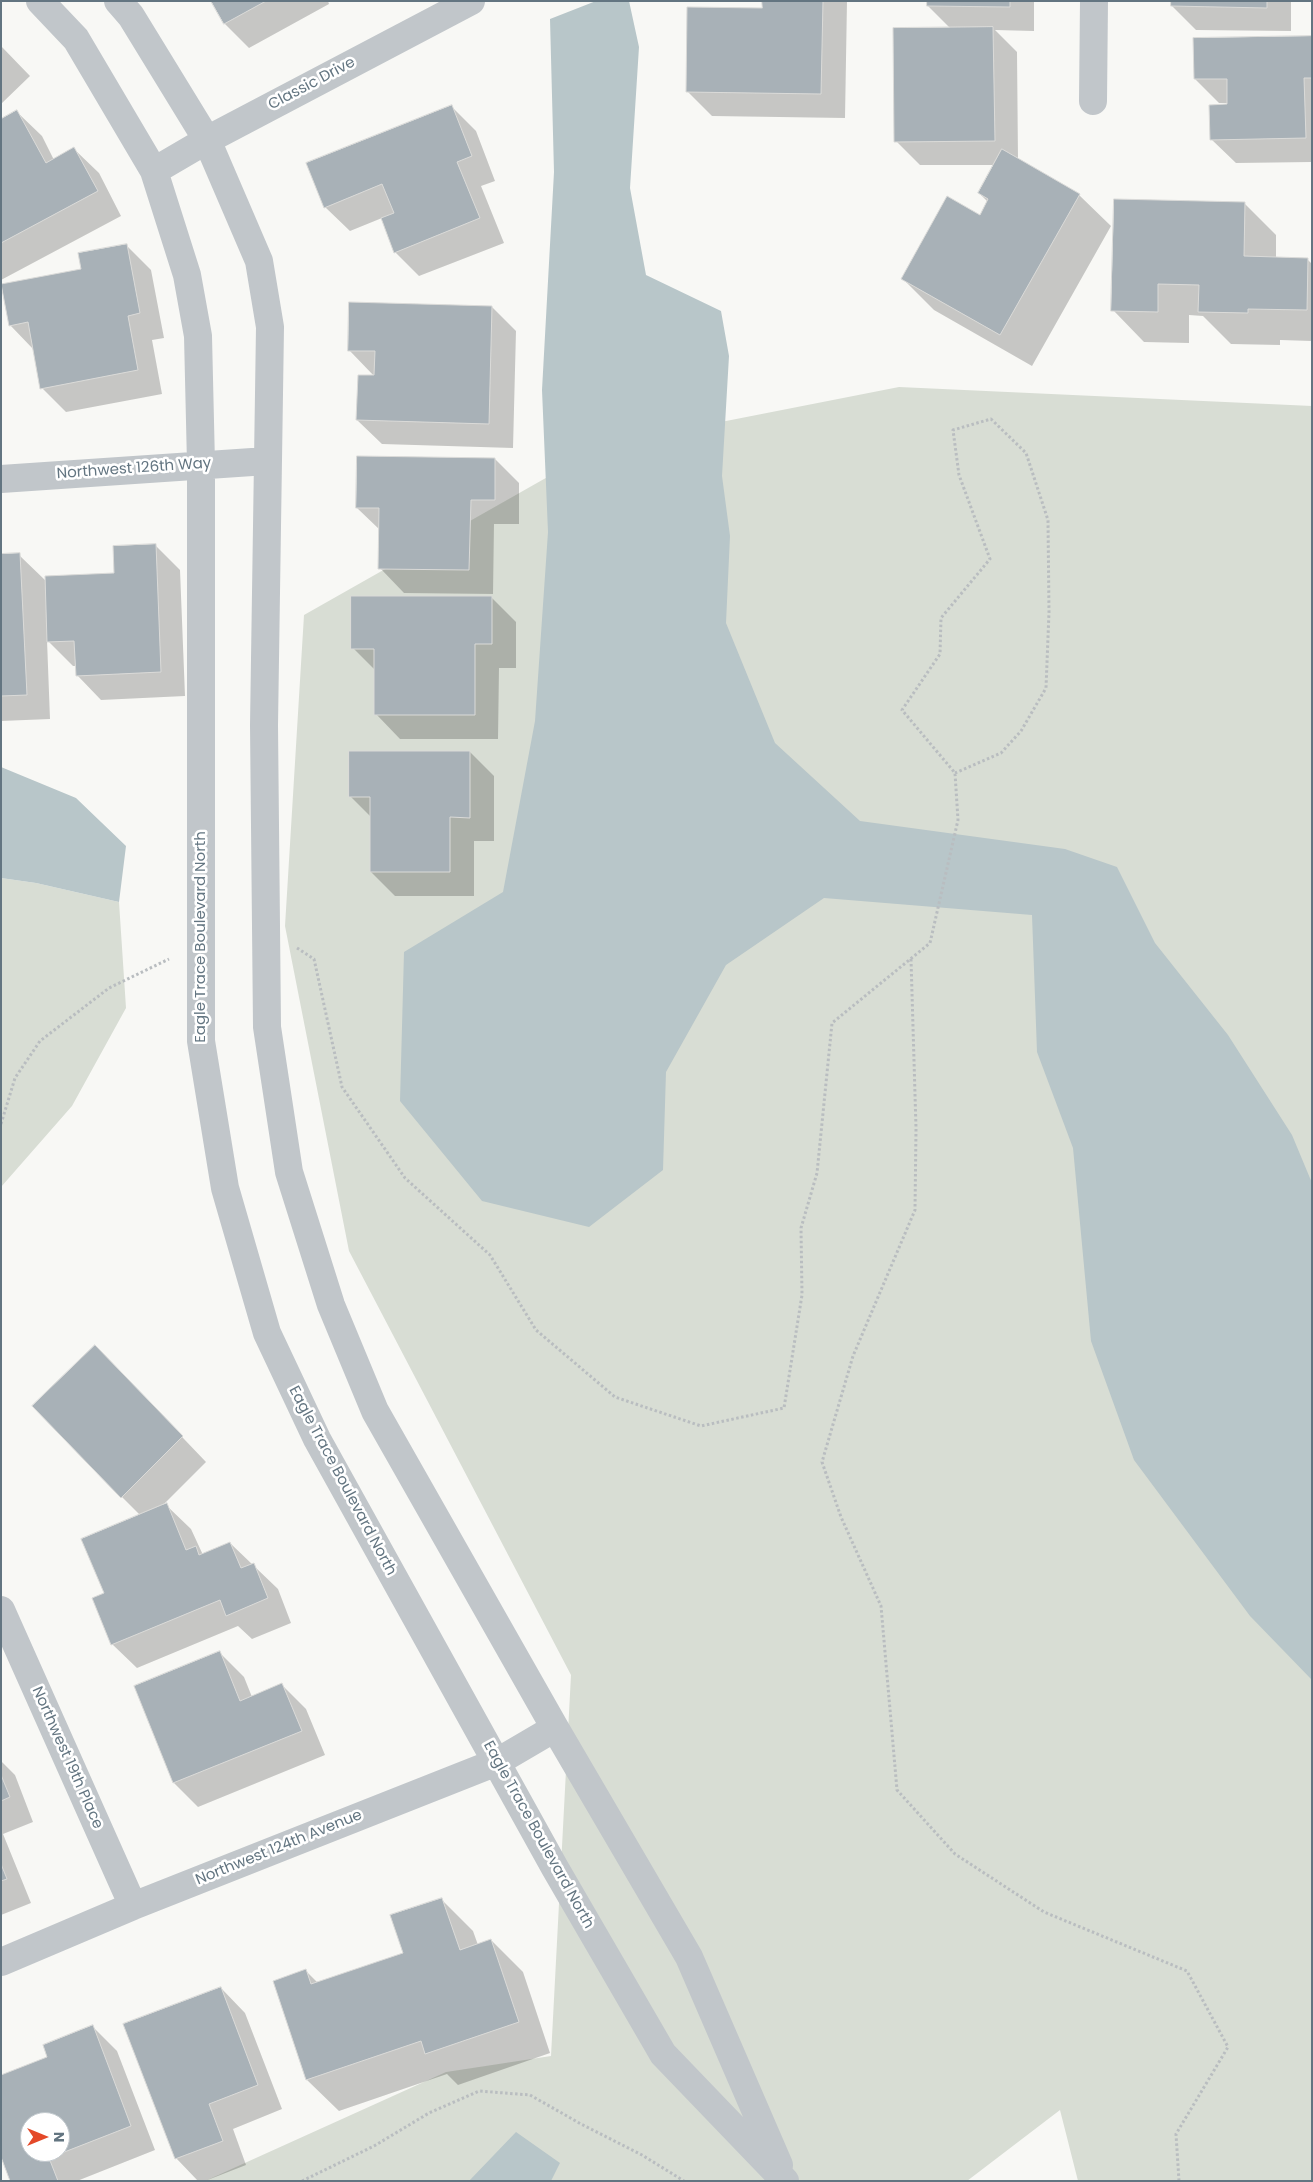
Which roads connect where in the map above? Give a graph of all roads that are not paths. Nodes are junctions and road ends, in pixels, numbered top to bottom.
1 (40, 1) edge
2 (118, 1) edge
3 (471, 1) edge
4 (1094, 1) edge
5 (1093, 101) dead end
6 (207, 140) junction
7 (154, 171) junction
8 (267, 461) junction
9 (200, 464) junction
10 (1, 479) edge
11 (1, 1610) edge
12 (555, 1728) junction
13 (496, 1762) junction
14 (133, 1906) junction
15 (1, 1962) edge
16 (785, 2181) edge

1 - 7 street, Eagle Trace Boulevard North
2 - 6 street, Eagle Trace Boulevard North
3 - 6 street, Classic Drive
4 - 5 street
6 - 7 street, Classic Drive
6 - 8 street, Eagle Trace Boulevard North
7 - 9 street, Eagle Trace Boulevard North
8 - 9 street, Northwest 126th Way
8 - 12 street, Eagle Trace Boulevard North
9 - 10 street, Northwest 126th Way
9 - 13 street, Eagle Trace Boulevard North
11 - 14 street, Northwest 19th Place
12 - 13 street, Northwest 124th Avenue
12 - 16 street, Eagle Trace Boulevard North
13 - 14 street, Northwest 124th Avenue
13 - 16 street, Eagle Trace Boulevard North
14 - 15 street, Northwest 124th Avenue

